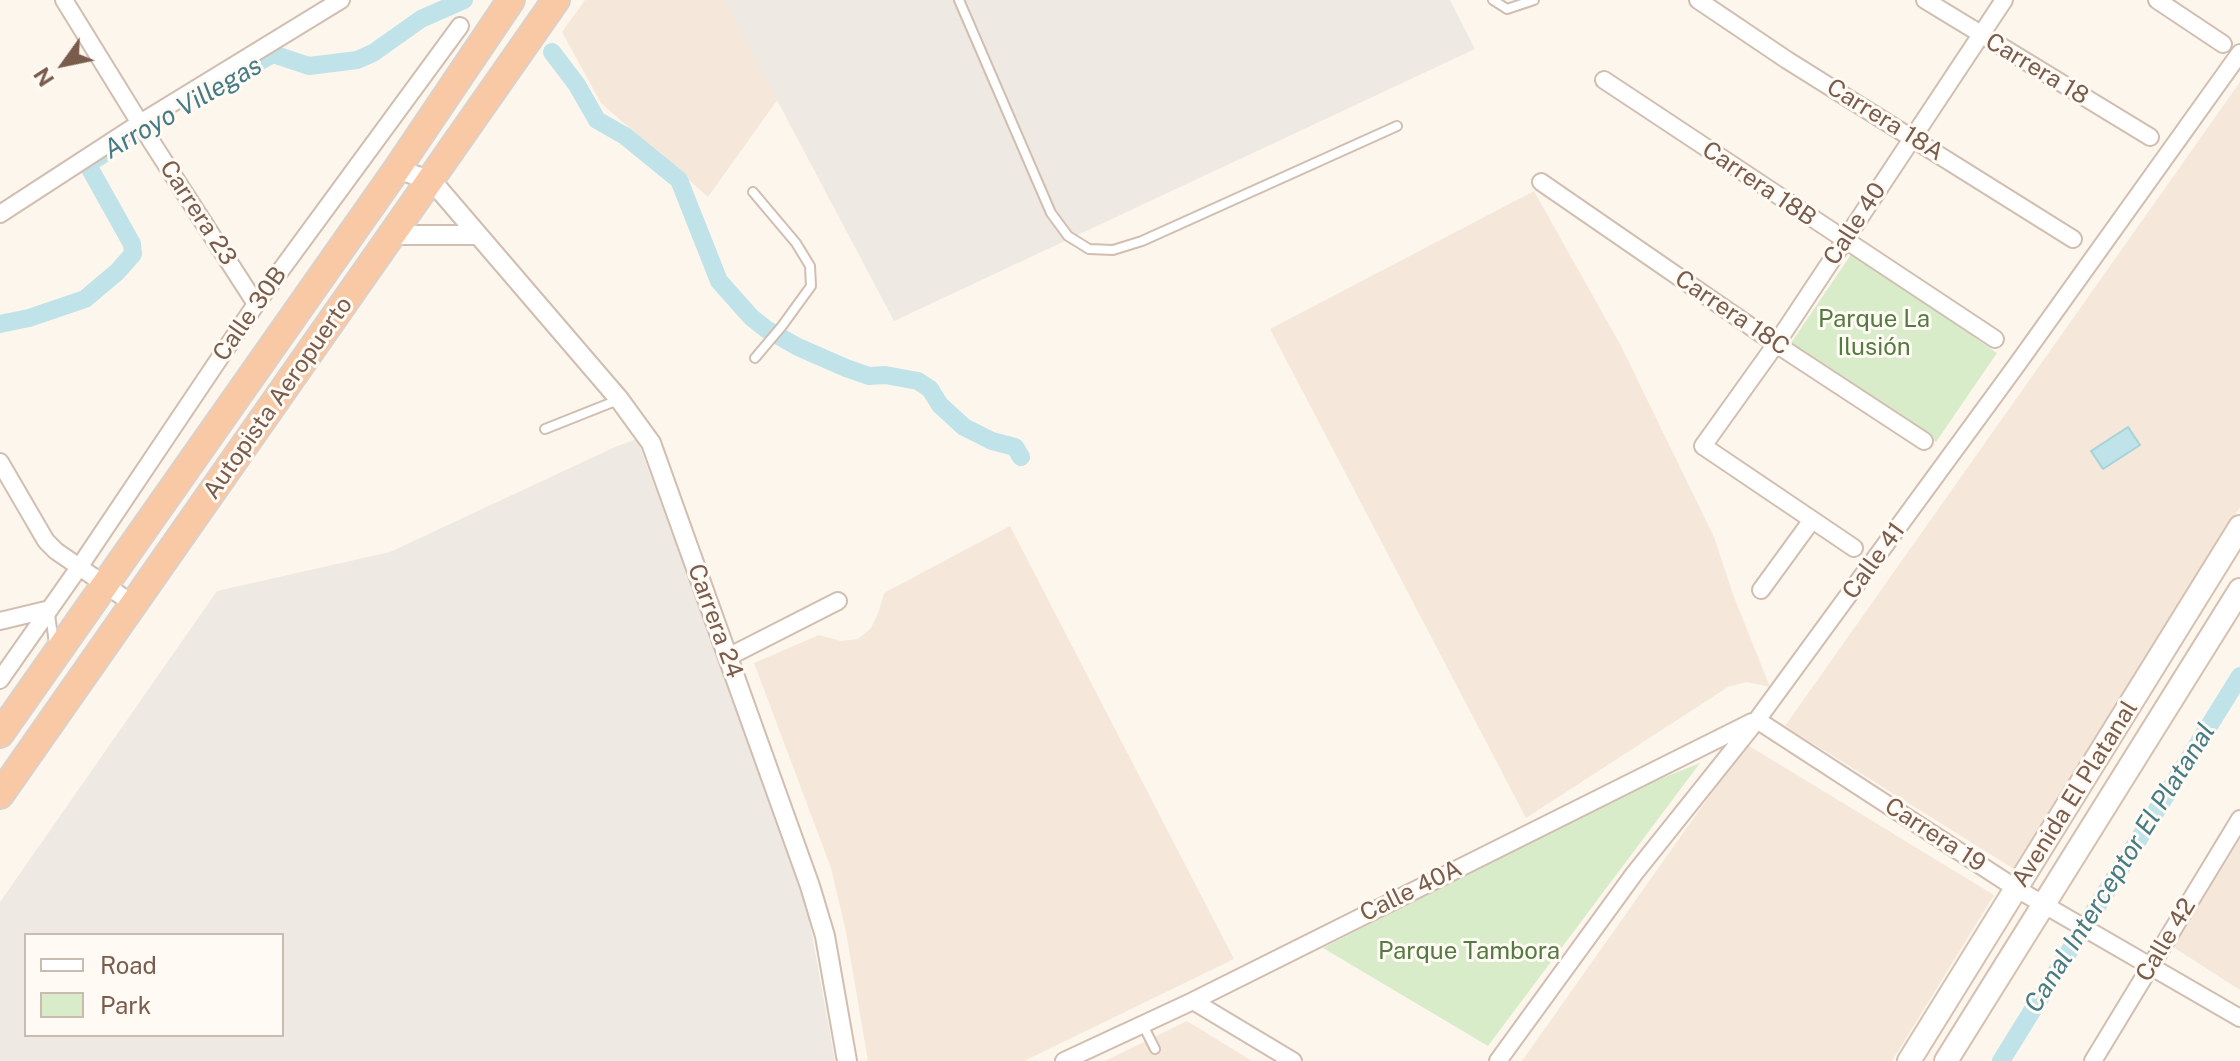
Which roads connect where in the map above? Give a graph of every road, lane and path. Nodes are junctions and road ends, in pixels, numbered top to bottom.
1 (64, 0) edge
2 (341, 0) edge
3 (511, 0) edge
4 (556, 0) edge
5 (959, 0) edge
6 (1493, 0) edge
7 (1534, 0) edge
8 (1698, 0) edge
9 (1925, 0) edge
10 (2004, 0) edge
11 (2157, 0) edge
12 (460, 26) dead end
13 (1980, 35) junction
14 (2223, 44) dead end
15 (2240, 53) edge
16 (1604, 80) dead end
17 (1397, 126) dead end
18 (144, 130) junction
19 (1912, 136) junction
20 (2150, 137) dead end
21 (397, 169) junction
22 (432, 181) junction
23 (1541, 182) dead end
24 (753, 192) dead end
25 (0, 214) edge
26 (393, 235) junction
27 (477, 235) junction
28 (2073, 239) dead end
29 (1844, 241) junction
30 (256, 304) junction
31 (1995, 339) dead end
32 (1776, 344) junction
33 (755, 358) dead end
34 (619, 399) junction
35 (545, 429) dead end
36 (1924, 441) dead end
37 (0, 462) edge
38 (1812, 520) junction
39 (2240, 527) edge
40 (1854, 548) dead end
41 (80, 566) junction
42 (105, 584) junction
43 (1761, 590) dead end
44 (2240, 590) edge
45 (838, 601) dead end
46 (133, 604) junction
47 (50, 609) junction
48 (0, 621) edge
49 (55, 655) junction
50 (728, 657) junction
51 (0, 680) edge
52 (1757, 720) junction
53 (0, 734) edge
54 (0, 795) edge
55 (2240, 819) edge
56 (2017, 889) junction
57 (2051, 908) junction
58 (2149, 966) junction
59 (1193, 1001) junction
60 (2240, 1018) edge
61 (1143, 1024) junction
62 (1155, 1049) dead end
63 (847, 1061) edge
64 (1064, 1061) edge
65 (1293, 1061) edge
66 (1498, 1061) edge
67 (1909, 1061) edge
68 (1946, 1061) edge
69 (2093, 1061) edge

1 - 18 street, Carrera 23
2 - 18 street
3 - 21 highway, Autopista Aeropuerto
4 - 22 highway, Autopista Aeropuerto
5 - 17 lane
6 - 7 lane
8 - 19 street, Carrera 18A
9 - 13 street, Carrera 18
10 - 13 street, Calle 40
11 - 14 street
12 - 30 street, Calle 30B
13 - 19 street, Calle 40
13 - 20 street, Carrera 18
15 - 52 street, Calle 41
16 - 29 street, Carrera 18B
18 - 25 street
18 - 30 street, Carrera 23
19 - 28 street, Carrera 18A
19 - 29 street, Calle 40
21 - 22 street
21 - 42 highway, Autopista Aeropuerto
22 - 26 highway, Autopista Aeropuerto
22 - 27 street, Carrera 24
23 - 32 street, Carrera 18C
24 - 33 lane
26 - 27 street
26 - 46 highway, Autopista Aeropuerto
27 - 34 street, Carrera 24
29 - 31 street, Carrera 18B
29 - 32 street, Calle 40
30 - 41 street, Calle 30B
32 - 36 street, Carrera 18C
32 - 38 street, Calle 40
34 - 35 lane
34 - 50 street, Carrera 24
37 - 41 street
38 - 40 street
38 - 43 street
39 - 56 main road, Avenida El Platanal
41 - 42 street
41 - 47 street, Calle 30B
42 - 46 street
42 - 49 highway, Autopista Aeropuerto
44 - 57 main road, Avenida El Platanal
45 - 50 street
46 - 54 highway, Autopista Aeropuerto
47 - 48 street
47 - 49 lane
47 - 51 street, Calle 30B
49 - 53 highway, Autopista Aeropuerto
50 - 63 street, Carrera 24
52 - 56 street, Carrera 19
52 - 59 street, Calle 40A
52 - 66 street, Calle 41
55 - 58 street, Calle 42
56 - 57 street, Carrera 19
56 - 67 main road, Avenida El Platanal
57 - 58 street, Carrera 19
57 - 68 main road, Avenida El Platanal
58 - 60 street, Carrera 19
58 - 69 street, Calle 42
59 - 61 street, Calle 40A
59 - 65 street
61 - 62 lane
61 - 64 street, Calle 40A

